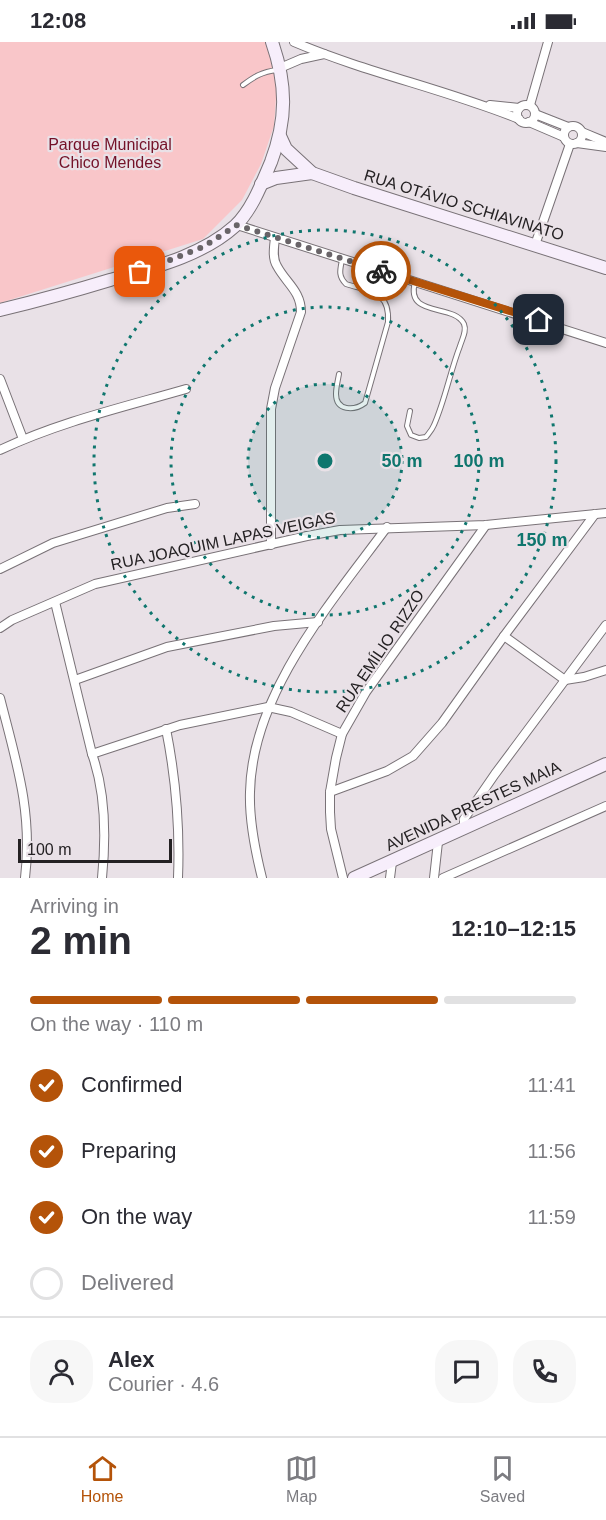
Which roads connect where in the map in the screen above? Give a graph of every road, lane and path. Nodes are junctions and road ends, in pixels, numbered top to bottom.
1 (273, 42) edge
2 (294, 42) edge
3 (548, 42) edge
4 (324, 54) junction
5 (280, 69) junction
6 (243, 85) dead end
7 (481, 104) junction
8 (530, 105) junction
9 (519, 108) junction
10 (535, 114) junction
11 (519, 119) junction
12 (529, 122) junction
13 (568, 127) junction
14 (582, 132) junction
15 (280, 136) junction
16 (571, 141) junction
17 (606, 142) edge
18 (606, 147) edge
19 (312, 173) junction
20 (261, 184) junction
21 (237, 225) junction
22 (274, 238) junction
23 (535, 245) junction
24 (342, 259) junction
25 (606, 268) edge
26 (415, 282) junction
27 (0, 310) edge
28 (606, 343) edge
29 (339, 374) dead end
30 (0, 379) edge
31 (186, 389) dead end
32 (410, 411) dead end
33 (22, 439) junction
34 (0, 450) edge
35 (195, 504) dead end
36 (606, 513) edge
37 (595, 514) junction
38 (486, 525) junction
39 (387, 527) junction
40 (271, 545) junction
41 (0, 569) edge
42 (55, 602) junction
43 (318, 622) junction
44 (606, 625) edge
45 (0, 628) edge
46 (504, 636) junction
47 (606, 670) edge
48 (75, 680) junction
49 (565, 680) junction
50 (0, 698) edge
51 (268, 707) junction
52 (166, 729) junction
53 (342, 734) junction
54 (92, 754) junction
55 (606, 764) edge
56 (330, 792) junction
57 (606, 806) edge
58 (464, 828) junction
59 (438, 842) junction
60 (392, 862) junction
61 (25, 878) edge
62 (102, 878) edge
63 (178, 878) edge
64 (262, 878) edge
65 (343, 878) edge
66 (354, 878) edge
67 (390, 878) edge
68 (434, 878) edge
69 (443, 878) edge

1 - 5 street
2 - 4 street
3 - 8 street
4 - 5 street
4 - 7 street
5 - 6 lane
5 - 15 street
7 - 9 street
7 - 11 street
8 - 9 street
8 - 10 street
9 - 11 street
10 - 12 street
10 - 13 street
11 - 12 street
12 - 16 street
13 - 14 street
13 - 16 street
14 - 16 street
14 - 17 street
15 - 19 street, RUA OTÁVIO SCHIAVINATO
15 - 20 street
16 - 18 street
16 - 23 street
19 - 20 street, RUA OTÁVIO SCHIAVINATO
19 - 23 street, RUA OTÁVIO SCHIAVINATO
20 - 21 street
21 - 22 street
21 - 27 street
22 - 24 street
22 - 40 street
23 - 25 street, RUA OTÁVIO SCHIAVINATO
24 - 26 street
24 - 29 lane
26 - 28 street
26 - 32 lane
30 - 33 street
31 - 33 street
33 - 34 street
35 - 41 street
36 - 37 street, RUA JOAQUIM LAPAS VEIGAS
37 - 38 street, RUA JOAQUIM LAPAS VEIGAS
37 - 46 street
38 - 39 street, RUA JOAQUIM LAPAS VEIGAS
38 - 53 street, RUA EMÍLIO RIZZO
39 - 40 street, RUA JOAQUIM LAPAS VEIGAS
39 - 43 street
40 - 42 street, RUA JOAQUIM LAPAS VEIGAS
42 - 45 street, RUA JOAQUIM LAPAS VEIGAS
42 - 48 street
43 - 48 street
43 - 51 street
44 - 49 street
46 - 49 street
46 - 56 street
47 - 49 street
48 - 54 street
49 - 58 street
50 - 61 street
51 - 52 street
51 - 53 street
51 - 64 street
52 - 54 street
52 - 63 street
53 - 56 street, RUA EMÍLIO RIZZO
54 - 62 street
55 - 58 street, AVENIDA PRESTES MAIA
56 - 65 street, RUA EMÍLIO RIZZO
57 - 69 street
58 - 59 street, AVENIDA PRESTES MAIA
59 - 60 street, AVENIDA PRESTES MAIA
59 - 68 street
60 - 66 street, AVENIDA PRESTES MAIA
60 - 67 street

